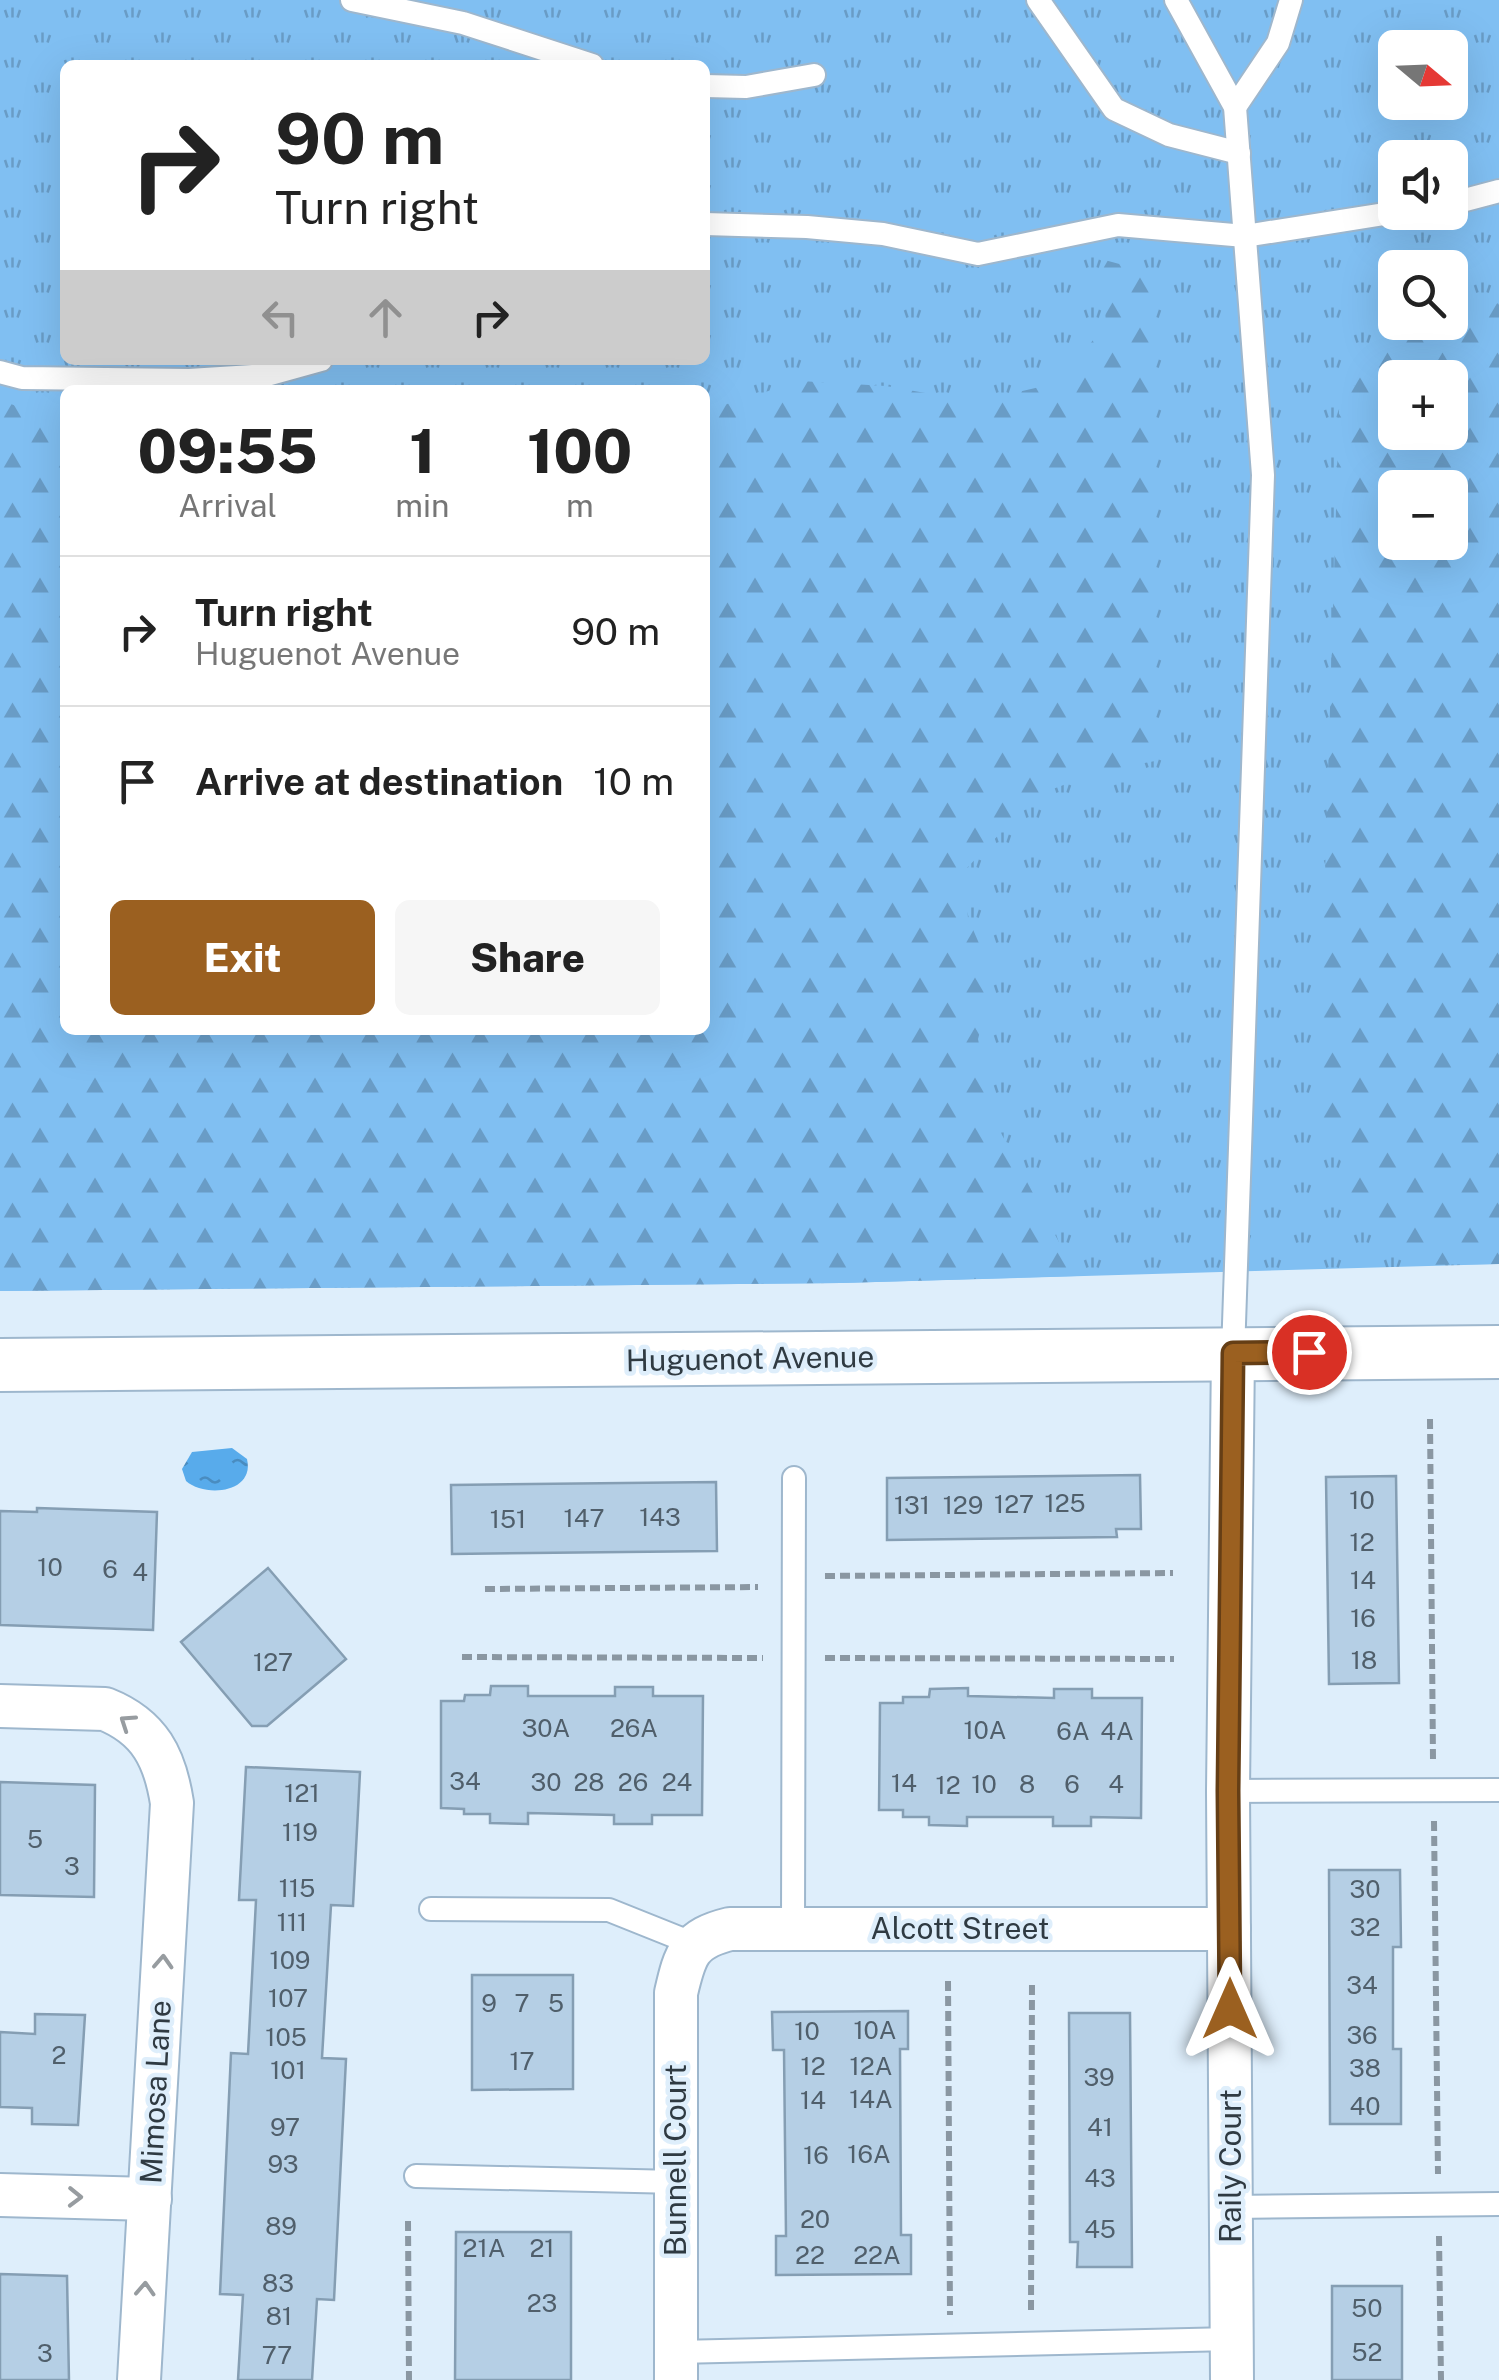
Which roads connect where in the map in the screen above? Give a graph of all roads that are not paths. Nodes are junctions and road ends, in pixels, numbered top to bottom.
1 (352, 0) edge
2 (1038, 0) edge
3 (1176, 0) edge
4 (1291, 0) edge
5 (577, 60) edge
6 (814, 75) dead end
7 (710, 86) edge
8 (1235, 107) junction
9 (1239, 153) junction
10 (1499, 191) edge
11 (1468, 199) edge
12 (1378, 215) edge
13 (710, 224) edge
14 (1245, 236) junction
15 (301, 365) edge
16 (0, 372) edge
17 (1499, 1352) edge
18 (1233, 1353) junction
19 (0, 1366) edge
20 (794, 1478) dead end
21 (0, 1706) edge
22 (1499, 1790) edge
23 (1228, 1791) junction
24 (431, 1909) dead end
25 (794, 1929) junction
26 (1229, 1930) junction
27 (694, 1944) junction
28 (416, 2176) dead end
29 (677, 2182) junction
30 (0, 2195) edge
31 (150, 2199) junction
32 (1499, 2204) edge
33 (1231, 2207) junction
34 (1232, 2359) edge
35 (676, 2366) edge
36 (139, 2380) edge

1 - 5 lane
2 - 9 lane
3 - 8 lane
4 - 8 lane
6 - 7 lane
8 - 9 lane
9 - 14 lane
10 - 11 lane
12 - 14 lane
13 - 14 lane
14 - 18 lane
15 - 16 lane
17 - 18 street, Huguenot Avenue
18 - 19 street, Huguenot Avenue
18 - 23 street, Raily Court
20 - 25 lane
31 -> 21 street, Mimosa Lane
22 - 23 lane
23 - 26 street, Raily Court
24 - 27 lane
25 - 26 street, Alcott Street
25 - 27 street, Alcott Street
26 - 33 street, Raily Court
27 - 29 street, Bunnell Court
28 - 29 lane
29 - 35 street, Bunnell Court
30 -> 31 street
36 -> 31 street, Mimosa Lane
32 - 33 lane
33 - 34 street, Raily Court
34 - 35 lane

